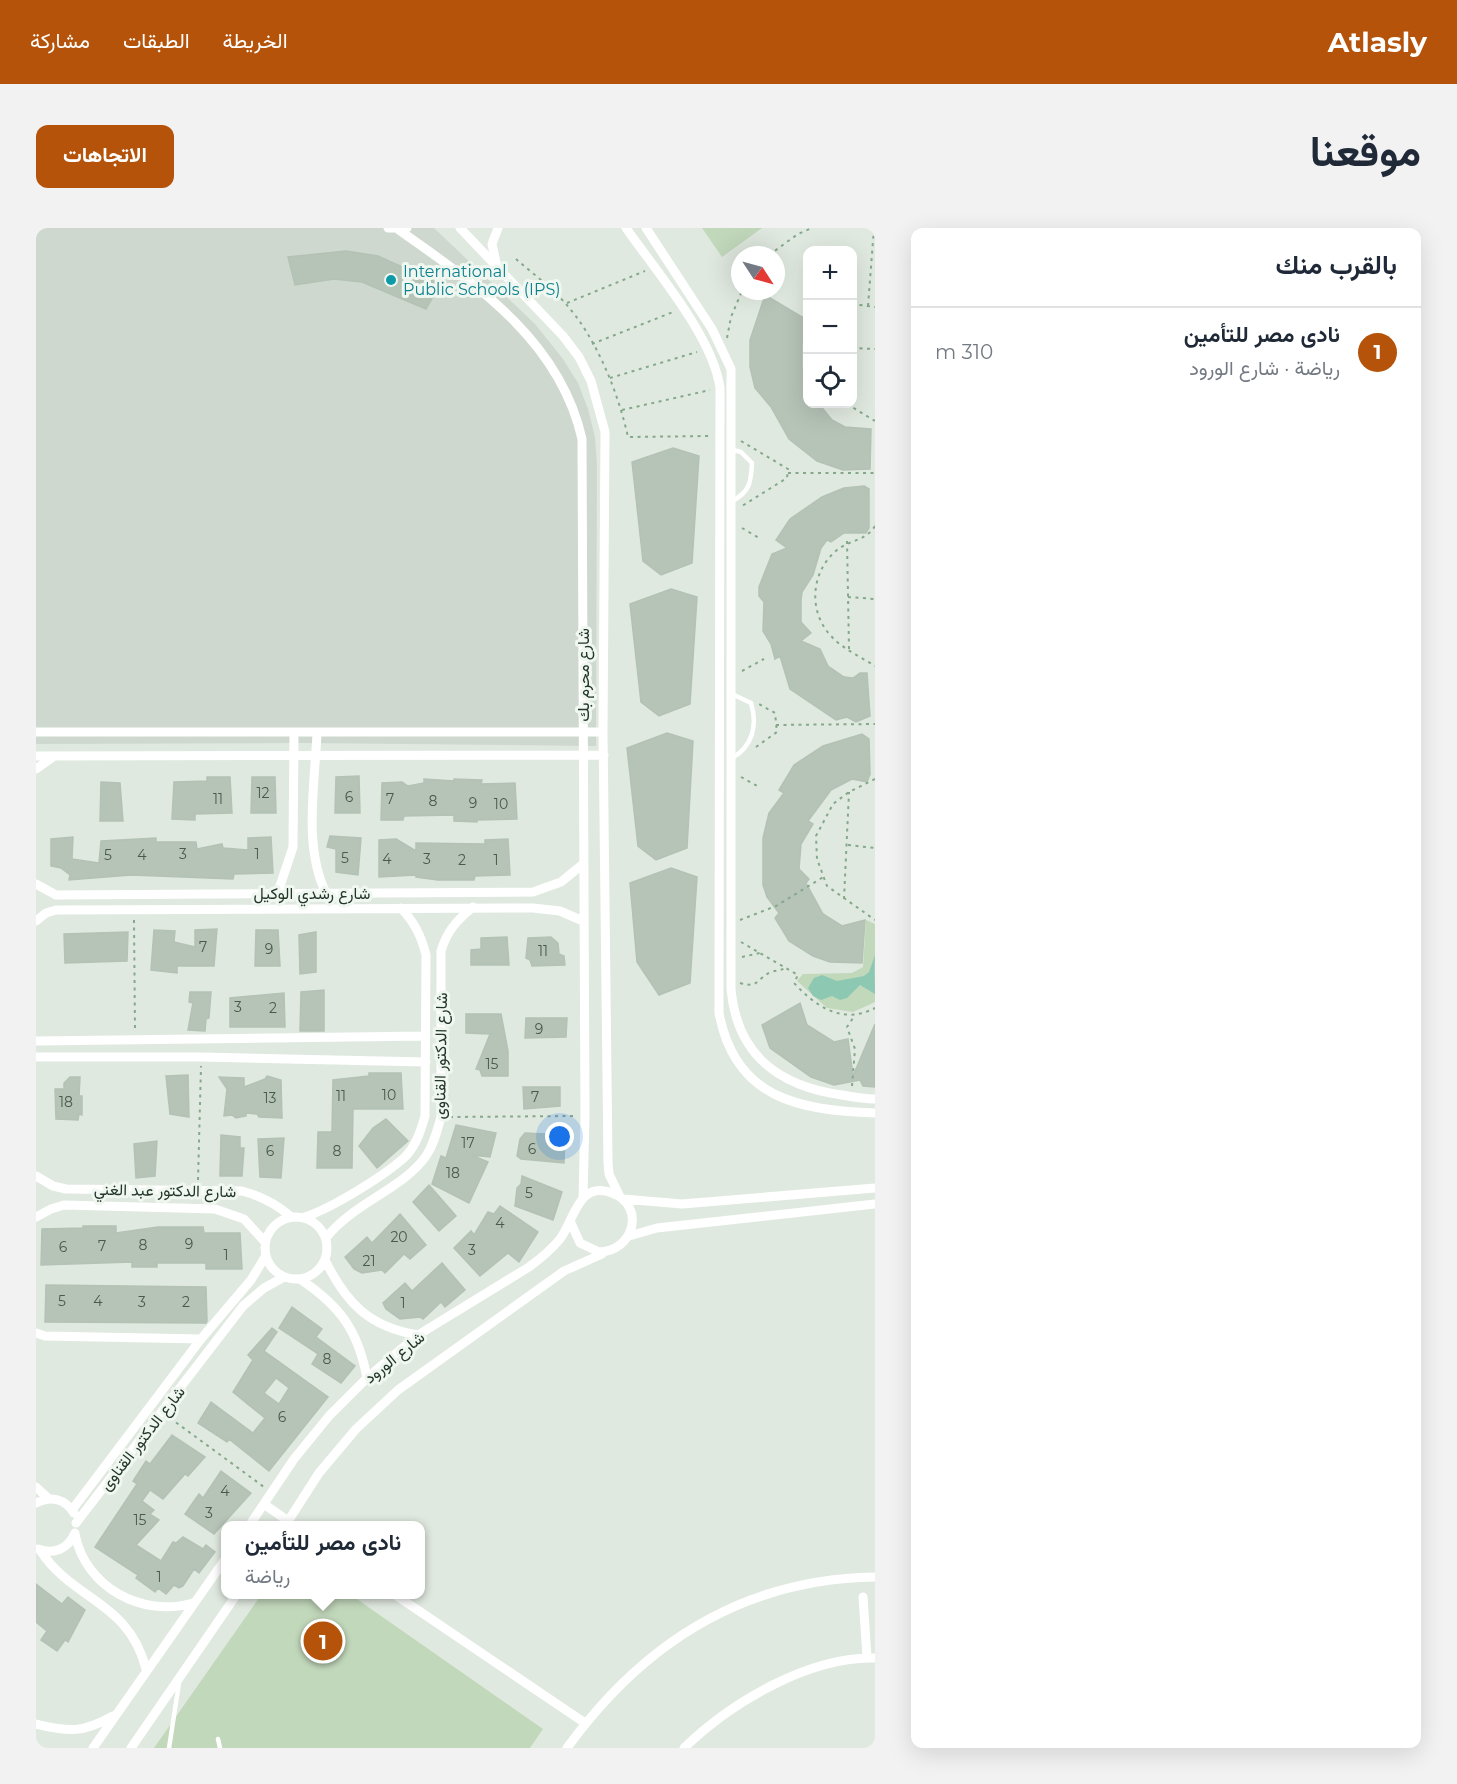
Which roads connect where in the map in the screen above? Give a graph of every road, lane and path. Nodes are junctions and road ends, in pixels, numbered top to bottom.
1 (388, 228) edge
2 (460, 228) edge
3 (498, 228) edge
4 (626, 228) edge
5 (646, 228) edge
6 (812, 228) edge
7 (874, 228) edge
8 (403, 229) edge
9 (781, 246) edge
10 (516, 259) dead end
11 (653, 268) junction
12 (499, 272) junction
13 (738, 300) edge
14 (566, 303) junction
15 (857, 305) edge
16 (868, 306) junction
17 (875, 307) edge
18 (682, 309) junction
19 (592, 344) junction
20 (857, 348) edge
21 (708, 349) junction
22 (875, 350) edge
23 (725, 352) junction
24 (610, 378) junction
25 (720, 388) junction
26 (854, 408) edge
27 (622, 410) junction
28 (875, 421) edge
29 (721, 436) junction
30 (733, 436) junction
31 (733, 450) junction
32 (788, 473) junction
33 (875, 473) edge
34 (732, 501) junction
35 (732, 518) junction
36 (875, 526) edge
37 (761, 539) dead end
38 (847, 541) junction
39 (848, 597) junction
40 (875, 599) edge
41 (849, 649) junction
42 (764, 659) dead end
43 (875, 666) edge
44 (732, 676) junction
45 (732, 694) junction
46 (776, 724) dead end
47 (875, 724) edge
48 (36, 732) edge
49 (294, 732) junction
50 (583, 732) junction
51 (603, 732) junction
52 (317, 733) junction
53 (36, 756) edge
54 (55, 756) junction
55 (294, 756) junction
56 (316, 756) junction
57 (583, 756) junction
58 (604, 756) junction
59 (732, 758) junction
60 (36, 769) edge
61 (732, 771) junction
62 (875, 779) edge
63 (759, 787) dead end
64 (849, 792) junction
65 (848, 845) junction
66 (875, 848) edge
67 (583, 864) junction
68 (825, 876) junction
69 (36, 884) edge
70 (533, 891) junction
71 (278, 892) junction
72 (326, 893) junction
73 (844, 899) junction
74 (473, 907) junction
75 (401, 908) junction
76 (533, 908) junction
77 (134, 910) junction
78 (875, 920) edge
79 (36, 921) edge
80 (583, 921) junction
81 (731, 924) junction
82 (731, 936) junction
83 (760, 953) junction
84 (785, 968) junction
85 (731, 969) junction
86 (875, 1008) edge
87 (855, 1015) junction
88 (426, 1036) junction
89 (135, 1040) junction
90 (36, 1041) edge
91 (753, 1052) junction
92 (36, 1057) edge
93 (201, 1057) junction
94 (426, 1062) junction
95 (738, 1066) junction
96 (766, 1066) junction
97 (426, 1080) junction
98 (442, 1080) junction
99 (754, 1081) junction
100 (845, 1096) junction
101 (875, 1099) edge
102 (875, 1113) edge
103 (585, 1116) junction
104 (441, 1117) junction
105 (36, 1176) edge
106 (875, 1188) edge
107 (198, 1190) junction
108 (583, 1198) junction
109 (621, 1198) junction
110 (875, 1204) edge
111 (290, 1216) junction
112 (36, 1217) edge
113 (305, 1217) junction
114 (571, 1223) junction
115 (629, 1236) junction
116 (326, 1238) junction
117 (265, 1242) junction
118 (606, 1252) junction
119 (266, 1257) junction
120 (325, 1260) junction
121 (284, 1277) junction
122 (300, 1279) junction
123 (36, 1333) edge
124 (418, 1335) junction
125 (201, 1339) junction
126 (367, 1378) junction
127 (162, 1413) junction
128 (36, 1487) edge
129 (272, 1493) junction
130 (49, 1499) junction
131 (36, 1503) edge
132 (264, 1504) junction
133 (72, 1510) junction
134 (252, 1521) edge
135 (284, 1521) edge
136 (287, 1521) edge
137 (76, 1523) junction
138 (75, 1534) junction
139 (38, 1549) edge
140 (221, 1564) edge
141 (875, 1577) edge
142 (862, 1596) dead end
143 (234, 1599) edge
144 (401, 1599) edge
145 (193, 1603) junction
146 (871, 1658) edge
147 (146, 1669) junction
148 (180, 1678) junction
149 (116, 1715) junction
150 (585, 1723) junction
151 (36, 1724) edge
152 (218, 1740) dead end
153 (93, 1748) edge
154 (131, 1748) edge
155 (169, 1748) edge
156 (220, 1748) edge
157 (567, 1748) edge
158 (684, 1748) edge

1 - 8 street
2 - 12 street, شارع محرم بك
3 - 12 street
4 - 11 street
5 - 23 street
6 - 9 path
7 - 16 path
8 - 50 street, شارع محرم بك
10 - 14 path
11 - 14 path
11 - 18 street
12 - 51 street, شارع محرم بك
13 - 23 path
14 - 19 path
15 - 16 path
16 - 17 path
18 - 19 path
18 - 21 street
19 - 24 path
20 - 22 path
21 - 24 path
21 - 25 street
23 - 30 street
24 - 27 path
25 - 27 path
25 - 29 street
26 - 28 path
27 - 29 path
29 - 95 street
30 - 31 street
30 - 32 path
31 - 34 street
31 - 34 lane
32 - 33 path
32 - 35 path
34 - 35 street
35 - 37 path
35 - 44 street
36 - 38 path
38 - 39 path
38 - 41 path
39 - 40 path
39 - 41 path
41 - 43 path
42 - 44 path
44 - 45 street
45 - 59 street
45 - 59 lane
46 - 47 path
48 - 49 street
49 - 52 street
49 - 55 street
50 - 51 street
50 - 52 street
50 - 57 street, شارع محرم بك
51 - 58 street, شارع محرم بك
52 - 56 street
53 - 54 street
54 - 55 street
54 - 60 street
55 - 56 street
55 - 71 street
56 - 57 street
56 - 72 street
57 - 58 street
57 - 67 street, شارع محرم بك
58 - 109 street, شارع محرم بك
59 - 61 street
61 - 63 path
61 - 81 street
62 - 64 path
64 - 65 path
64 - 68 path
65 - 66 path
65 - 73 path
67 - 70 street, شارع رشدي الوكيل
67 - 80 street, شارع محرم بك
68 - 73 path
68 - 81 path
69 - 71 street, شارع رشدي الوكيل
70 - 72 street, شارع رشدي الوكيل
70 - 76 street
71 - 72 street, شارع رشدي الوكيل
73 - 78 path
74 - 75 street, شارع رشدي الوكيل
74 - 76 street, شارع رشدي الوكيل
74 - 98 street, شارع الدكتور القناوى
75 - 77 street, شارع رشدي الوكيل
75 - 88 street, شارع الدكتور القناوى
76 - 80 street, شارع رشدي الوكيل
77 - 79 street, شارع رشدي الوكيل
77 - 89 path
80 - 103 street, شارع محرم بك
81 - 82 street
82 - 83 path
82 - 85 street
83 - 84 path
83 - 85 path
84 - 85 path
84 - 87 path
85 - 91 street
86 - 87 path
87 - 100 path
88 - 89 street
88 - 94 street, شارع الدكتور القناوى
89 - 90 street
91 - 95 street
91 - 96 street
92 - 93 street
93 - 94 street
93 - 107 path
94 - 97 street, شارع الدكتور القناوى
95 - 99 street
96 - 99 street
96 - 100 street
97 - 98 street
97 - 113 street, شارع الدكتور القناوى
98 - 104 street, شارع الدكتور القناوى
99 - 102 street
100 - 101 street
103 - 104 path
103 - 108 street, شارع محرم بك
104 - 116 street, شارع الدكتور القناوى
105 - 107 street, شارع الدكتور عبد الغني
106 - 109 street
107 - 111 street, شارع الدكتور عبد الغني
108 - 109 street
108 - 114 street
109 - 115 street
110 - 115 street
111 - 113 street
111 - 117 street
112 - 117 street, شارع الدكتور عبد الغني
113 - 116 street
114 - 118 street
114 - 124 street, شارع الورود
115 - 118 street
116 - 120 street
117 - 119 street
118 - 136 street, شارع الورود
119 - 121 street
119 - 125 street, شارع الدكتور القناوى
120 - 122 street
120 - 124 street
121 - 122 street
121 - 127 street, شارع الدكتور القناوى
122 - 126 street
123 - 125 street
124 - 126 street, شارع الورود
125 - 133 street, شارع الدكتور القناوى
126 - 129 street, شارع الورود
127 - 129 path
127 - 137 street, شارع الدكتور القناوى
128 - 130 street
129 - 132 street, شارع الورود
130 - 131 street
130 - 133 street
132 - 134 street, شارع الورود
132 - 135 street
133 - 137 street
137 - 138 street
138 - 139 street
138 - 145 street
139 - 147 street
140 - 145 street
141 - 150 street
142 - 146 street
143 - 148 street
144 - 150 street
145 - 147 street
146 - 158 street
147 - 149 street
148 - 154 street
148 - 155 lane
149 - 151 street
149 - 153 street
150 - 157 street
152 - 156 lane

